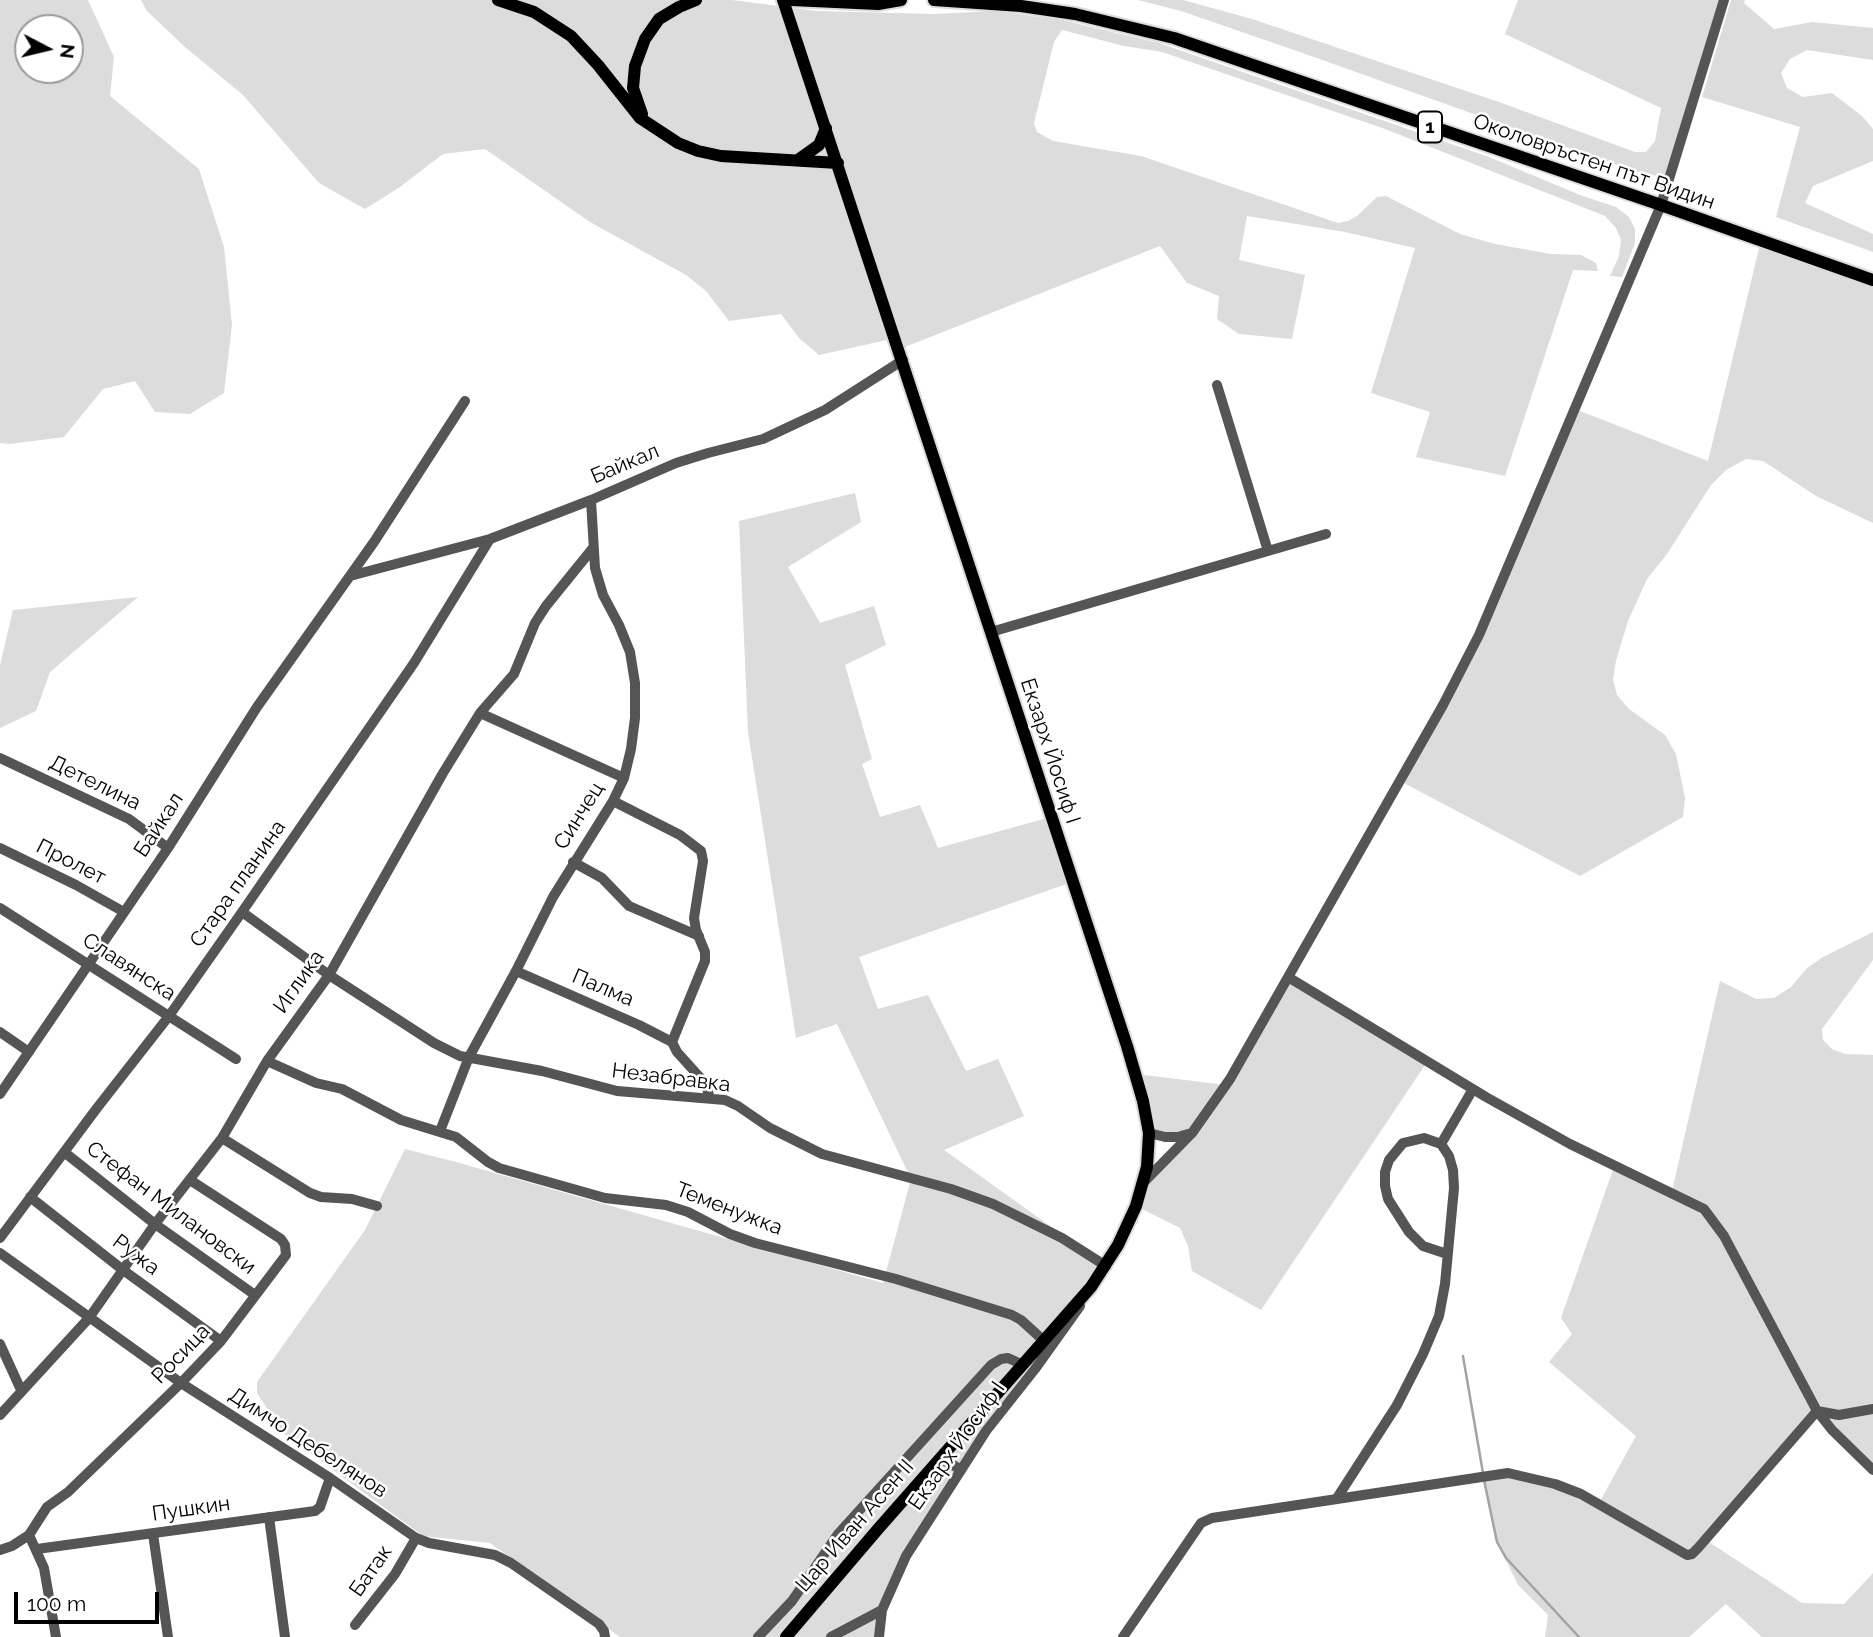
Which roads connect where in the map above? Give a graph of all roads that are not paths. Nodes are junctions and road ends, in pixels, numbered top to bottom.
1 (498, 0) edge
2 (696, 0) edge
3 (783, 0) edge
4 (792, 0) edge
5 (901, 0) edge
6 (934, 0) edge
7 (1724, 0) edge
8 (975, 1) edge
9 (826, 127) junction
10 (658, 132) junction
11 (798, 160) junction
12 (838, 163) junction
13 (1661, 205) junction
14 (1873, 280) edge
15 (903, 360) junction
16 (1217, 385) dead end
17 (465, 401) dead end
18 (591, 500) junction
19 (1326, 534) dead end
20 (490, 539) junction
21 (593, 548) junction
22 (1268, 551) junction
23 (350, 576) junction
24 (992, 632) junction
25 (480, 713) junction
26 (0, 758) edge
27 (624, 778) junction
28 (613, 801) junction
29 (0, 848) edge
30 (168, 848) junction
31 (573, 862) junction
32 (0, 908) edge
33 (124, 912) junction
34 (243, 912) junction
35 (699, 936) junction
36 (90, 963) junction
37 (516, 971) junction
38 (329, 975) junction
39 (1288, 978) junction
40 (169, 1016) junction
41 (0, 1032) edge
42 (672, 1042) junction
43 (29, 1052) junction
44 (469, 1057) junction
45 (236, 1059) dead end
46 (267, 1060) junction
47 (1474, 1089) junction
48 (0, 1094) edge
49 (710, 1098) junction
50 (440, 1130) junction
51 (1149, 1133) junction
52 (1192, 1133) junction
53 (222, 1138) junction
54 (1441, 1144) junction
55 (64, 1152) junction
56 (190, 1180) junction
57 (1143, 1183) junction
58 (30, 1197) junction
59 (377, 1206) dead end
60 (155, 1224) junction
61 (0, 1238) edge
62 (0, 1253) edge
63 (1447, 1254) junction
64 (1107, 1266) junction
65 (122, 1270) junction
66 (1091, 1287) junction
67 (254, 1295) junction
68 (89, 1318) junction
69 (221, 1341) junction
70 (1040, 1343) junction
71 (0, 1344) edge
72 (1021, 1364) junction
73 (181, 1383) junction
74 (21, 1390) junction
75 (1873, 1409) edge
76 (1818, 1411) junction
77 (0, 1415) edge
78 (940, 1458) junction
79 (960, 1469) junction
80 (1873, 1470) edge
81 (330, 1478) junction
82 (1337, 1498) junction
83 (269, 1517) junction
84 (153, 1534) junction
85 (29, 1535) junction
86 (416, 1538) junction
87 (37, 1549) junction
88 (0, 1550) edge
89 (882, 1610) junction
90 (355, 1625) dead end
91 (56, 1637) edge
92 (167, 1637) edge
93 (285, 1637) edge
94 (605, 1637) edge
95 (758, 1637) edge
96 (786, 1637) edge
97 (831, 1637) edge
98 (879, 1637) edge
99 (1124, 1637) edge

1 - 10 main road
2 - 10 main road
3 - 9 main road, Екзарх Йосиф I
4 - 5 main road
6 - 8 main road, Околовръстен път Видин / 1
7 - 13 street
8 - 13 main road, Околовръстен път Видин / 1
9 - 11 main road
9 - 12 main road, Екзарх Йосиф I
10 - 11 main road
11 - 12 main road
12 - 15 main road, Екзарх Йосиф I
13 - 14 main road, Околовръстен път Видин / 1
13 - 39 street
15 - 18 street, Байкал
15 - 24 main road, Екзарх Йосиф I
16 - 22 street
17 - 23 street, Байкал
18 - 20 street, Байкал
18 - 21 street, Синчец
19 - 22 street
20 - 23 street, Байкал
20 - 34 street, Стара планина
21 - 25 street, Иглика
21 - 27 street, Синчец
22 - 24 street
23 - 30 street, Байкал
24 - 51 main road, Екзарх Йосиф I
25 - 27 street
25 - 38 street, Иглика
26 - 30 street, Детелина
27 - 28 street, Синчец
28 - 31 street, Синчец
28 - 35 street
29 - 33 street, Пролет
30 - 33 street, Байкал
31 - 35 street
31 - 37 street, Синчец
32 - 36 street, Славянска
33 - 36 street, Байкал
34 - 38 street, Незабравка
34 - 40 street, Стара планина
35 - 42 street
36 - 40 street, Славянска
36 - 43 street, Байкал
37 - 42 street, Палма
37 - 44 street, Синчец
38 - 44 street, Незабравка
38 - 46 street, Иглика
39 - 47 street
39 - 52 street
40 - 45 street, Славянска
40 - 55 street, Стара планина
41 - 43 street
42 - 49 street
43 - 48 street, Байкал
44 - 49 street, Незабравка
44 - 50 street, Синчец
46 - 50 street
46 - 53 street, Иглика
47 - 54 street
47 - 76 street
49 - 64 street, Незабравка
50 - 70 street, Теменужка
51 - 52 street
51 - 57 main road, Екзарх Йосиф I
52 - 57 street
53 - 56 street, Иглика
53 - 59 street
54 - 63 street
54 - 63 street
55 - 58 street, Стара планина
55 - 60 street, Стефан Милановски
56 - 60 street, Иглика
56 - 67 street, Росица
57 - 64 main road, Екзарх Йосиф I
58 - 61 street, Стара планина
58 - 65 street, Ружа
60 - 65 street, Иглика
60 - 67 street, Стефан Милановски
62 - 68 street, Димчо Дебелянов
63 - 82 street
64 - 66 main road, Екзарх Йосиф I
65 - 68 street, Иглика
65 - 69 street, Ружа
66 - 70 main road, Екзарх Йосиф I
66 - 79 street, Екзарх Йосиф I
67 - 69 street, Росица
68 - 73 street, Димчо Дебелянов
68 - 74 street, Иглика
69 - 73 street, Росица
70 - 72 main road, Цар Иван Асен II
71 - 74 street
72 - 78 main road, Цар Иван Асен II
72 - 95 street
73 - 81 street, Димчо Дебелянов
73 - 85 street, Росица
74 - 77 street, Иглика
75 - 76 street
76 - 80 street
76 - 82 street
78 - 79 street
78 - 96 main road, Цар Иван Асен II
79 - 89 street, Екзарх Йосиф I
81 - 83 street, Пушкин
81 - 86 street, Димчо Дебелянов
82 - 99 street
83 - 84 street, Пушкин
83 - 93 street
84 - 87 street, Пушкин
84 - 92 street
85 - 87 street
85 - 88 street, Росица
86 - 90 street, Батак
86 - 94 street, Димчо Дебелянов
87 - 91 street
89 - 97 street
89 - 98 street, Екзарх Йосиф I

